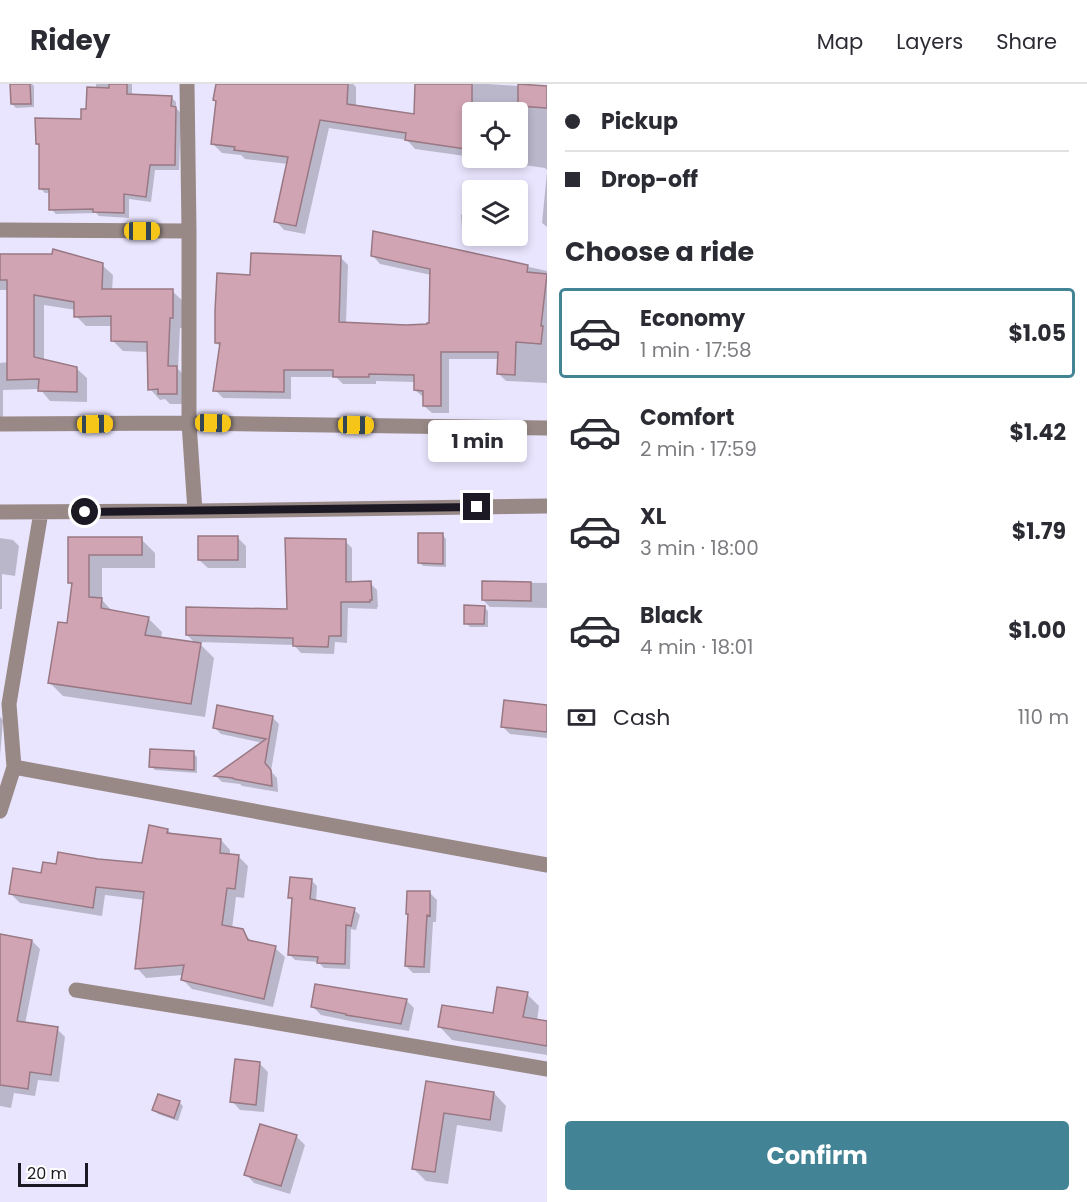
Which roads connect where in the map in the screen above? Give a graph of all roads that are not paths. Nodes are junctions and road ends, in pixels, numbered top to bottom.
1 (187, 84) edge
2 (0, 230) edge
3 (189, 231) junction
4 (189, 423) junction
5 (0, 424) edge
6 (547, 428) edge
7 (547, 506) edge
8 (195, 511) junction
9 (0, 512) edge
10 (41, 512) junction
11 (5, 703) edge
12 (14, 767) junction
13 (0, 811) edge
14 (547, 865) edge
15 (76, 990) dead end
16 (547, 1069) edge

1 - 3 street
2 - 3 street
3 - 4 street
4 - 5 street
4 - 6 street
4 - 8 street
7 - 8 street
8 - 10 street
9 - 10 street
10 - 11 street
11 - 12 street
12 - 13 street
12 - 14 street
15 - 16 street

